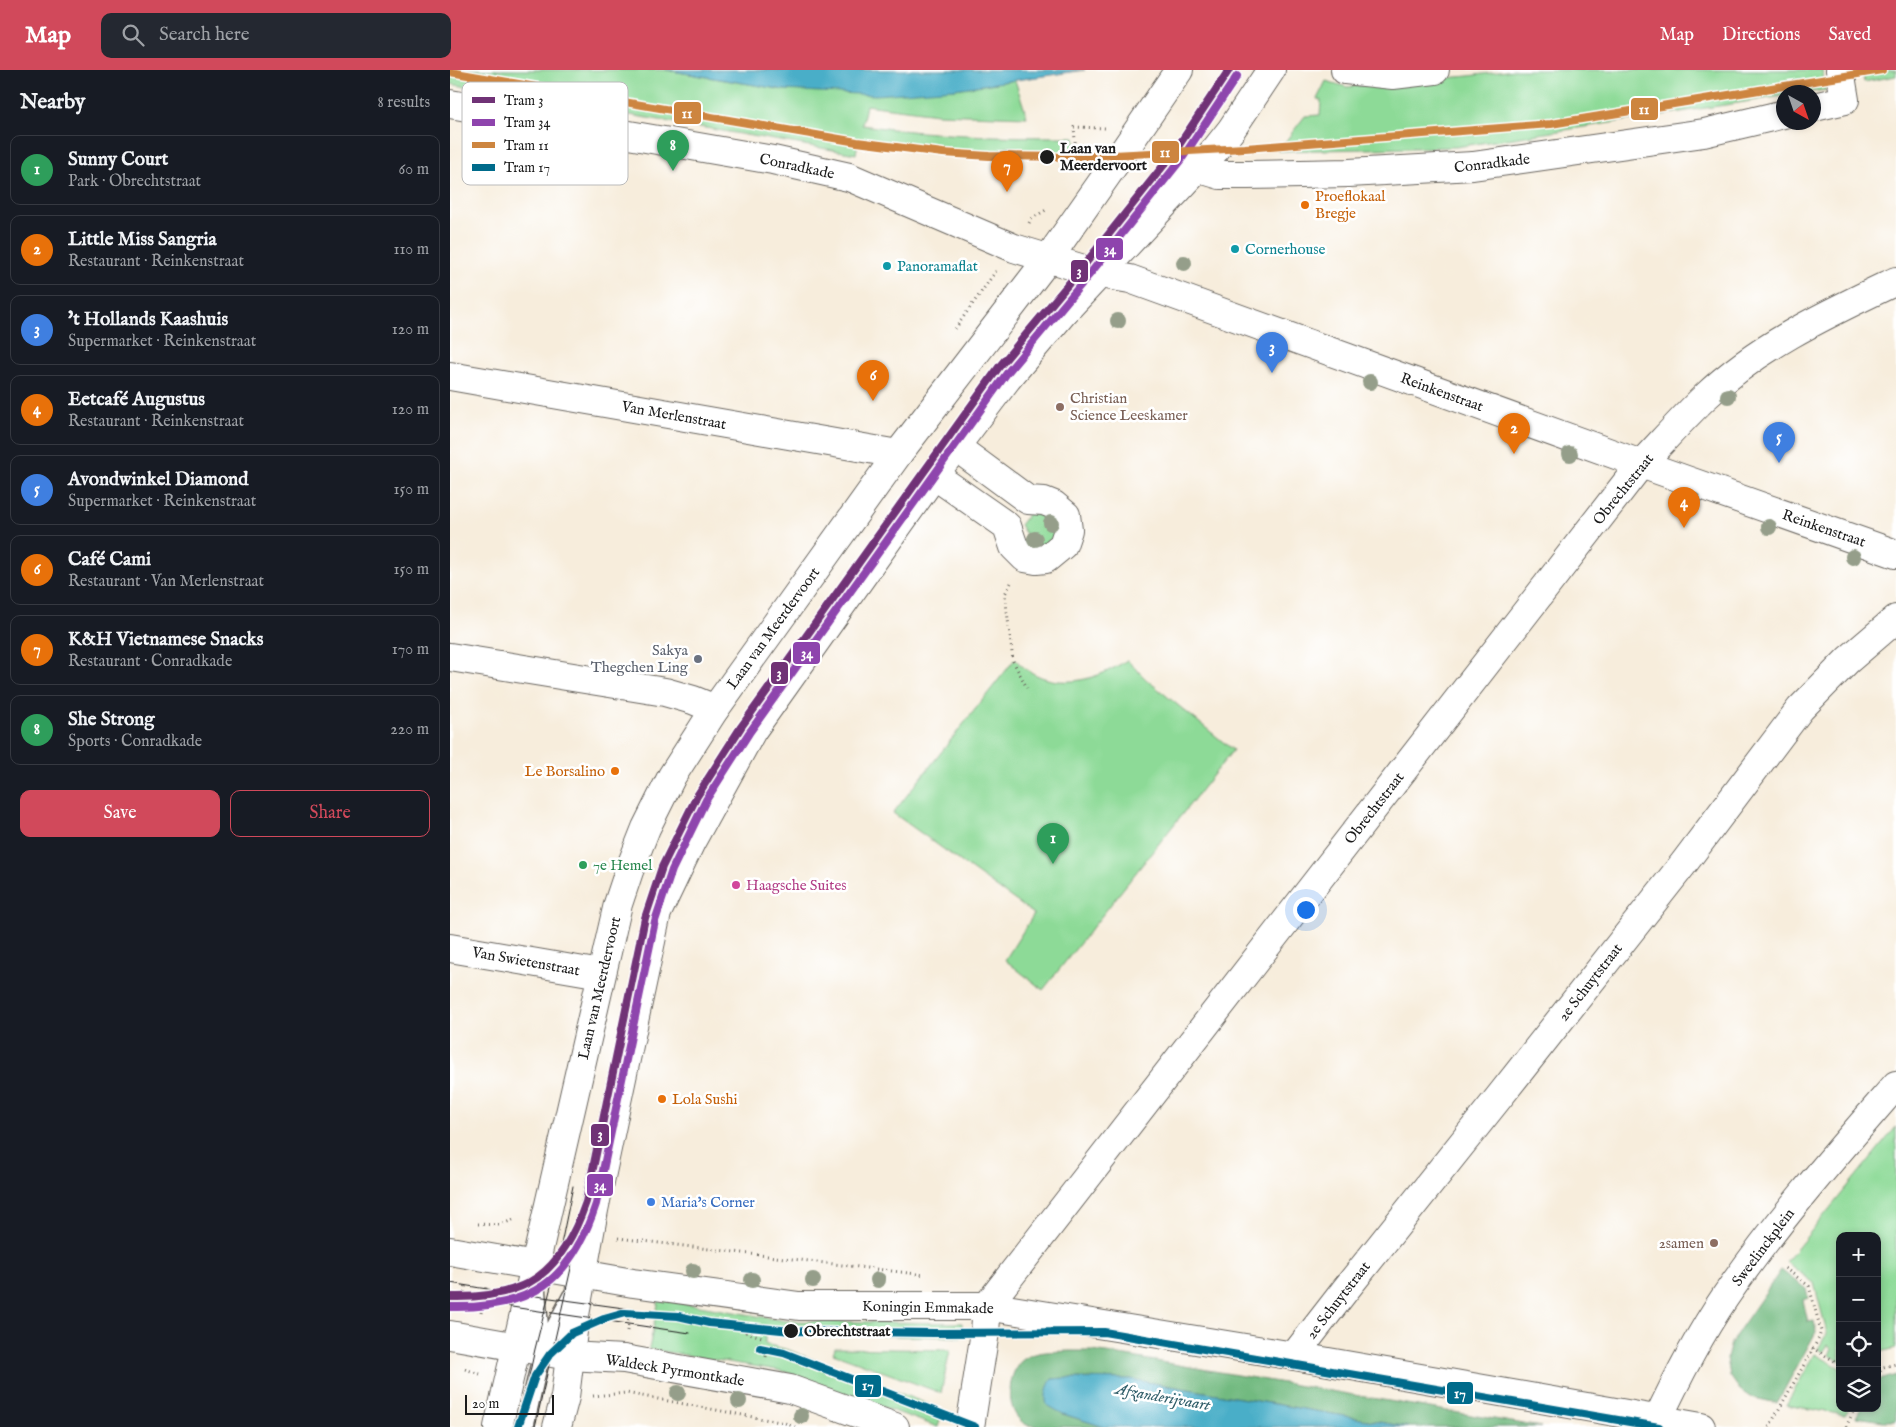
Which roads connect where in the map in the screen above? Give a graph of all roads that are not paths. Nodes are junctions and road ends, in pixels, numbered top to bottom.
1 (1179, 70) edge
2 (1271, 70) edge
3 (1345, 70) edge
4 (1435, 70) edge
5 (1840, 70) edge
6 (1821, 105) edge
7 (1776, 116) edge
8 (628, 135) edge
9 (1197, 168) junction
10 (1048, 259) junction
11 (1100, 274) junction
12 (1130, 279) joint
13 (1896, 281) edge
14 (450, 376) edge
15 (956, 447) junction
16 (898, 454) junction
17 (1641, 464) junction
18 (934, 475) junction
19 (1896, 554) edge
20 (1896, 619) edge
21 (450, 657) edge
22 (715, 709) junction
23 (450, 948) edge
24 (601, 974) junction
25 (1896, 1084) edge
26 (472, 1255) edge
27 (534, 1266) junction
28 (583, 1274) junction
29 (987, 1306) junction
30 (461, 1337) edge
31 (529, 1348) junction
32 (569, 1356) junction
33 (1294, 1356) junction
34 (1655, 1423) edge
35 (498, 1427) edge
36 (524, 1427) edge
37 (557, 1427) edge
38 (895, 1427) edge
39 (970, 1427) edge
40 (1700, 1427) edge

1 - 10 street, Laan van Meerdervoort
2 - 9 street, Laan van Meerdervoort
3 - 4 street
5 - 6 street
7 - 9 street, Conradkade
8 - 10 street, Conradkade
9 - 11 street, Laan van Meerdervoort
10 - 11 street, Conradkade
10 - 16 street, Laan van Meerdervoort
11 - 12 street, Conradkade
11 - 15 street, Laan van Meerdervoort
12 - 17 street, Reinkenstraat
13 - 17 street, Obrechtstraat
14 - 16 street, Van Merlenstraat
15 - 18 street, Laan van Meerdervoort
15 - 18 street
16 - 22 street, Laan van Meerdervoort
17 - 19 street, Reinkenstraat
17 - 29 street, Obrechtstraat
18 - 28 street, Laan van Meerdervoort
20 - 33 street, 2e Schuytstraat
21 - 22 street
22 - 24 street, Laan van Meerdervoort
23 - 24 street, Van Swietenstraat
24 - 27 street, Laan van Meerdervoort
25 - 34 street, Sweelinckplein
26 - 27 street, Koningin Emmakade
27 - 28 street, Koningin Emmakade
27 - 31 street, Laan van Meerdervoort
28 - 29 street, Koningin Emmakade
28 - 31 lane, Laan van Meerdervoort
28 - 32 street, Laan van Meerdervoort
29 - 33 street, Koningin Emmakade
29 - 39 street
30 - 31 street, Waldeck Pyrmontkade
31 - 32 street, Waldeck Pyrmontkade
31 - 35 street, Laan van Meerdervoort
31 - 36 lane, Laan van Meerdervoort
32 - 37 street, Laan van Meerdervoort
32 - 38 street, Waldeck Pyrmontkade
33 - 34 street, Koningin Emmakade
34 - 40 street, Koningin Emmakade

